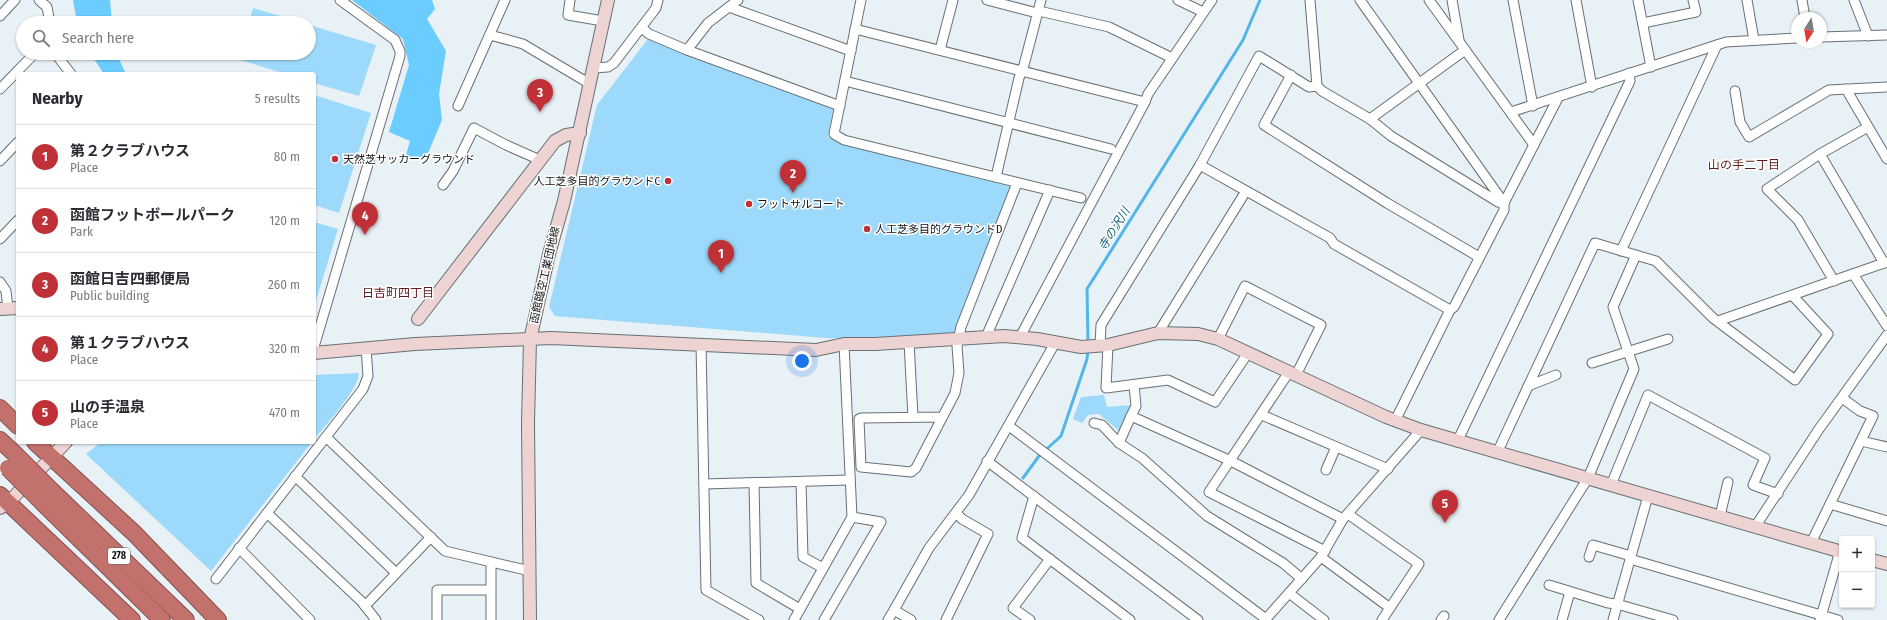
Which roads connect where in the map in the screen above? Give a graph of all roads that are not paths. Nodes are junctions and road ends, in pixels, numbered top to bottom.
1 (15, 0) edge
2 (39, 0) edge
3 (340, 0) edge
4 (504, 0) edge
5 (570, 0) edge
6 (608, 0) edge
7 (658, 0) edge
8 (738, 0) edge
9 (852, 0) edge
10 (953, 0) edge
11 (987, 0) edge
12 (1041, 0) edge
13 (1178, 0) edge
14 (1212, 0) edge
15 (1310, 0) edge
16 (1360, 0) edge
17 (1429, 0) edge
18 (1452, 0) edge
19 (1513, 0) edge
20 (1576, 0) edge
21 (1638, 0) edge
22 (1693, 0) edge
23 (1747, 0) edge
24 (1802, 0) edge
25 (1854, 0) edge
26 (861, 2) edge
27 (729, 7) junction
28 (1038, 12) junction
29 (1203, 12) junction
30 (1804, 12) edge
31 (0, 16) edge
32 (49, 16) edge
33 (604, 21) junction
34 (1642, 23) junction
35 (642, 28) junction
36 (855, 29) junction
37 (490, 35) junction
38 (1887, 35) edge
39 (1868, 36) junction
40 (1827, 37) edge
41 (1791, 38) edge
42 (1754, 40) junction
43 (1459, 42) junction
44 (1717, 45) junction
45 (687, 50) junction
46 (940, 50) junction
47 (1465, 50) junction
48 (851, 51) junction
49 (1172, 58) junction
50 (28, 60) edge
51 (60, 60) edge
52 (1651, 67) junction
53 (594, 68) junction
54 (1022, 71) junction
55 (17, 72) edge
56 (69, 72) edge
57 (16, 73) edge
58 (1629, 73) junction
59 (1291, 76) junction
60 (845, 81) junction
61 (1420, 82) junction
62 (590, 84) junction
63 (1317, 86) junction
64 (1592, 86) junction
65 (1887, 88) edge
66 (0, 89) edge
67 (1846, 89) junction
68 (1736, 91) dead end
69 (1558, 98) junction
70 (1145, 102) junction
71 (458, 106) dead end
72 (840, 106) junction
73 (1533, 106) junction
74 (1510, 112) junction
75 (1370, 119) junction
76 (1009, 124) junction
77 (1868, 126) junction
78 (580, 133) junction
79 (16, 144) edge
80 (1534, 145) junction
81 (1110, 149) dead end
82 (1820, 154) junction
83 (1887, 159) edge
84 (540, 160) junction
85 (0, 161) edge
86 (1200, 165) junction
87 (996, 177) junction
88 (1017, 182) junction
89 (443, 185) dead end
90 (1050, 190) junction
91 (1246, 191) junction
92 (1081, 198) dead end
93 (1504, 203) junction
94 (16, 222) edge
95 (0, 239) edge
96 (1621, 250) junction
97 (1636, 256) junction
98 (1480, 257) junction
99 (1885, 263) edge
100 (1853, 274) junction
101 (1834, 280) junction
102 (0, 282) edge
103 (1793, 296) junction
104 (9, 309) edge
105 (1450, 310) junction
106 (418, 319) dead end
107 (1718, 321) junction
108 (1887, 326) edge
109 (1158, 333) junction
110 (1887, 335) edge
111 (1020, 337) junction
112 (986, 338) junction
113 (959, 339) junction
114 (1218, 339) junction
115 (1668, 339) dead end
116 (316, 340) edge
117 (530, 340) junction
118 (909, 342) junction
119 (1055, 343) junction
120 (701, 344) junction
121 (844, 344) junction
122 (1100, 346) junction
123 (366, 348) junction
124 (1628, 351) junction
125 (316, 353) edge
126 (1248, 353) junction
127 (1592, 363) dead end
128 (1292, 374) junction
129 (1556, 375) dead end
130 (1134, 385) junction
131 (1528, 386) junction
132 (1842, 398) junction
133 (0, 408) edge
134 (1262, 415) junction
135 (1131, 416) junction
136 (913, 417) junction
137 (942, 417) junction
138 (1395, 421) junction
139 (1094, 423) dead end
140 (16, 424) edge
141 (1009, 426) junction
142 (1420, 430) junction
143 (326, 437) junction
144 (0, 440) edge
145 (1861, 441) junction
146 (1457, 442) junction
147 (1119, 443) junction
148 (37, 444) edge
149 (64, 444) edge
150 (1336, 447) junction
151 (1887, 447) edge
152 (1497, 453) junction
153 (50, 457) junction
154 (8, 461) edge
155 (987, 461) junction
156 (1231, 461) junction
157 (1388, 469) junction
158 (1326, 470) dead end
159 (295, 476) junction
160 (1588, 478) junction
161 (850, 480) junction
162 (801, 482) junction
163 (1728, 482) dead end
164 (754, 483) junction
165 (704, 484) junction
166 (1611, 485) junction
167 (1778, 494) junction
168 (1034, 496) junction
169 (1648, 496) junction
170 (48, 497) junction
171 (3, 502) edge
172 (1830, 504) junction
173 (267, 513) junction
174 (956, 513) junction
175 (1346, 516) junction
176 (1720, 516) junction
177 (852, 517) junction
178 (1887, 520) edge
179 (1755, 527) junction
180 (431, 537) junction
181 (1811, 543) junction
182 (239, 548) junction
183 (1839, 550) edge
184 (1323, 554) junction
185 (1589, 557) dead end
186 (1631, 557) junction
187 (1839, 558) edge
188 (1050, 559) junction
189 (1875, 561) edge
190 (491, 562) junction
191 (1887, 564) edge
192 (823, 568) junction
193 (530, 571) junction
194 (396, 573) junction
195 (216, 579) dead end
196 (1302, 579) junction
197 (1549, 585) dead end
198 (490, 590) junction
199 (1570, 592) junction
200 (1289, 593) junction
201 (1617, 604) junction
202 (365, 606) junction
203 (1390, 608) junction
204 (800, 609) junction
205 (894, 610) junction
206 (1821, 618) edge
207 (1265, 619) edge
208 (132, 620) edge
209 (162, 620) edge
210 (186, 620) edge
211 (218, 620) edge
212 (310, 620) edge
213 (376, 620) edge
214 (437, 620) edge
215 (491, 620) edge
216 (530, 620) edge
217 (760, 620) edge
218 (794, 620) edge
219 (824, 620) edge
220 (888, 620) edge
221 (911, 620) edge
222 (946, 620) edge
223 (1030, 620) edge
224 (1130, 620) edge
225 (1198, 620) edge
226 (1324, 620) edge
227 (1382, 620) edge
228 (1499, 620) edge
229 (1562, 620) edge
230 (1612, 620) edge
231 (1673, 620) edge
232 (1838, 620) edge

1 - 31 street
2 - 32 street
3 - 116 street
4 - 37 street
5 - 33 street
6 - 33 street, 函館臨空工業団地線
7 - 35 street
8 - 27 street
9 - 26 street
10 - 46 street
11 - 28 street
12 - 28 street
13 - 29 street
14 - 29 street
15 - 63 street
16 - 61 street
17 - 43 street
18 - 43 street
19 - 73 street
20 - 64 street
21 - 34 street
22 - 34 street
23 - 42 street
24 - 30 street
25 - 39 street
26 - 36 street
27 - 45 street
27 - 48 street
28 - 49 street
28 - 54 street
29 - 49 street
33 - 53 street, 函館臨空工業団地線
34 - 52 street
35 - 45 street
35 - 53 street
36 - 46 street
36 - 48 street
37 - 62 street
37 - 71 street
38 - 39 street
39 - 40 street
41 - 42 street
42 - 44 street
43 - 47 street
44 - 52 street
44 - 96 street
45 - 72 street
46 - 54 street
47 - 61 street
47 - 74 street
48 - 60 street
49 - 70 street
50 - 55 street
51 - 56 street
52 - 58 street
53 - 62 street, 函館臨空工業団地線
54 - 70 street
54 - 76 street
57 - 66 street
58 - 64 street
58 - 146 street
59 - 63 street
59 - 86 street
59 - 98 street
60 - 72 street
60 - 76 street
61 - 75 street
61 - 93 street
62 - 78 street, 函館臨空工業団地線
63 - 75 street
64 - 69 street
65 - 67 street
67 - 68 street
67 - 77 street
69 - 73 street
69 - 80 street
70 - 111 street
72 - 87 street
73 - 74 street
74 - 80 street
75 - 93 street
76 - 81 street
76 - 87 street
77 - 82 street
77 - 83 street
78 - 84 street
78 - 117 street, 函館臨空工業団地線
79 - 85 street
80 - 93 street
82 - 99 street
82 - 101 street
84 - 89 street
84 - 106 street
86 - 91 street
86 - 122 street
87 - 88 street
88 - 90 street
88 - 113 street
90 - 92 street
90 - 112 street
91 - 105 street
91 - 109 street
93 - 98 street
94 - 95 street
96 - 97 street
96 - 131 street
97 - 107 street
97 - 124 street
98 - 105 street
99 - 100 street
100 - 101 street
100 - 108 street
101 - 103 street
102 - 104 street
103 - 107 street
103 - 107 street
105 - 138 street
109 - 114 street
109 - 122 street
110 - 132 street
111 - 112 street
111 - 119 street
112 - 113 street
113 - 118 street
113 - 137 street
114 - 126 street
114 - 128 street
115 - 124 street
117 - 120 street
117 - 123 street
117 - 193 street, 函館臨空工業団地線
118 - 121 street
118 - 136 street
119 - 122 street
119 - 141 street
120 - 121 street
120 - 165 street
121 - 161 street
122 - 130 street
123 - 125 street
123 - 143 street
124 - 127 street
124 - 160 street
126 - 128 street
126 - 130 street
128 - 134 street
128 - 138 street
129 - 131 street
130 - 135 street
131 - 152 street
132 - 145 street
132 - 167 street
133 - 140 highway
134 - 150 street
134 - 156 street
135 - 147 street
135 - 156 street
136 - 137 street
136 - 137 street
138 - 142 street
139 - 147 street
141 - 155 street
141 - 207 street
142 - 146 street
142 - 157 street
143 - 159 street
143 - 180 street
144 - 154 highway, 278
145 - 151 street
145 - 172 street
146 - 152 street
147 - 196 street
148 - 153 highway
149 - 153 street
150 - 157 street
150 - 158 street
152 - 160 street
153 - 171 street
153 - 211 highway
154 - 170 highway, 278, bridge
155 - 168 street
155 - 174 street
156 - 175 street
156 - 184 street
157 - 175 street
159 - 173 street
159 - 194 street
160 - 166 street
160 - 228 street
161 - 162 street
161 - 177 street
162 - 164 street
162 - 192 street
163 - 176 street
164 - 165 street
164 - 204 street
165 - 217 street
166 - 167 street
166 - 169 street
167 - 179 street
168 - 188 street
168 - 225 street
169 - 176 street
169 - 186 street
170 - 209 highway, 278
170 - 210 highway, 278
171 - 208 highway
172 - 178 street
172 - 181 street
173 - 182 street
173 - 202 street
174 - 205 street
174 - 222 street
175 - 184 street
175 - 203 street
176 - 179 street
177 - 192 street
177 - 219 street
179 - 181 street
180 - 190 street
180 - 194 street
181 - 183 street
182 - 195 street
182 - 212 street
184 - 196 street
184 - 203 street
185 - 186 street
186 - 201 street
186 - 206 street
187 - 206 street
188 - 223 street
188 - 224 street
189 - 191 street
190 - 193 street
190 - 198 street
192 - 204 street
193 - 216 street, 函館臨空工業団地線
194 - 202 street
196 - 200 street
197 - 199 street
198 - 214 street
198 - 215 street
199 - 201 street
199 - 229 street
200 - 207 street
200 - 226 street
201 - 230 street
201 - 231 street
202 - 213 street
203 - 227 street
204 - 218 street
205 - 220 street
205 - 221 street
206 - 232 street

